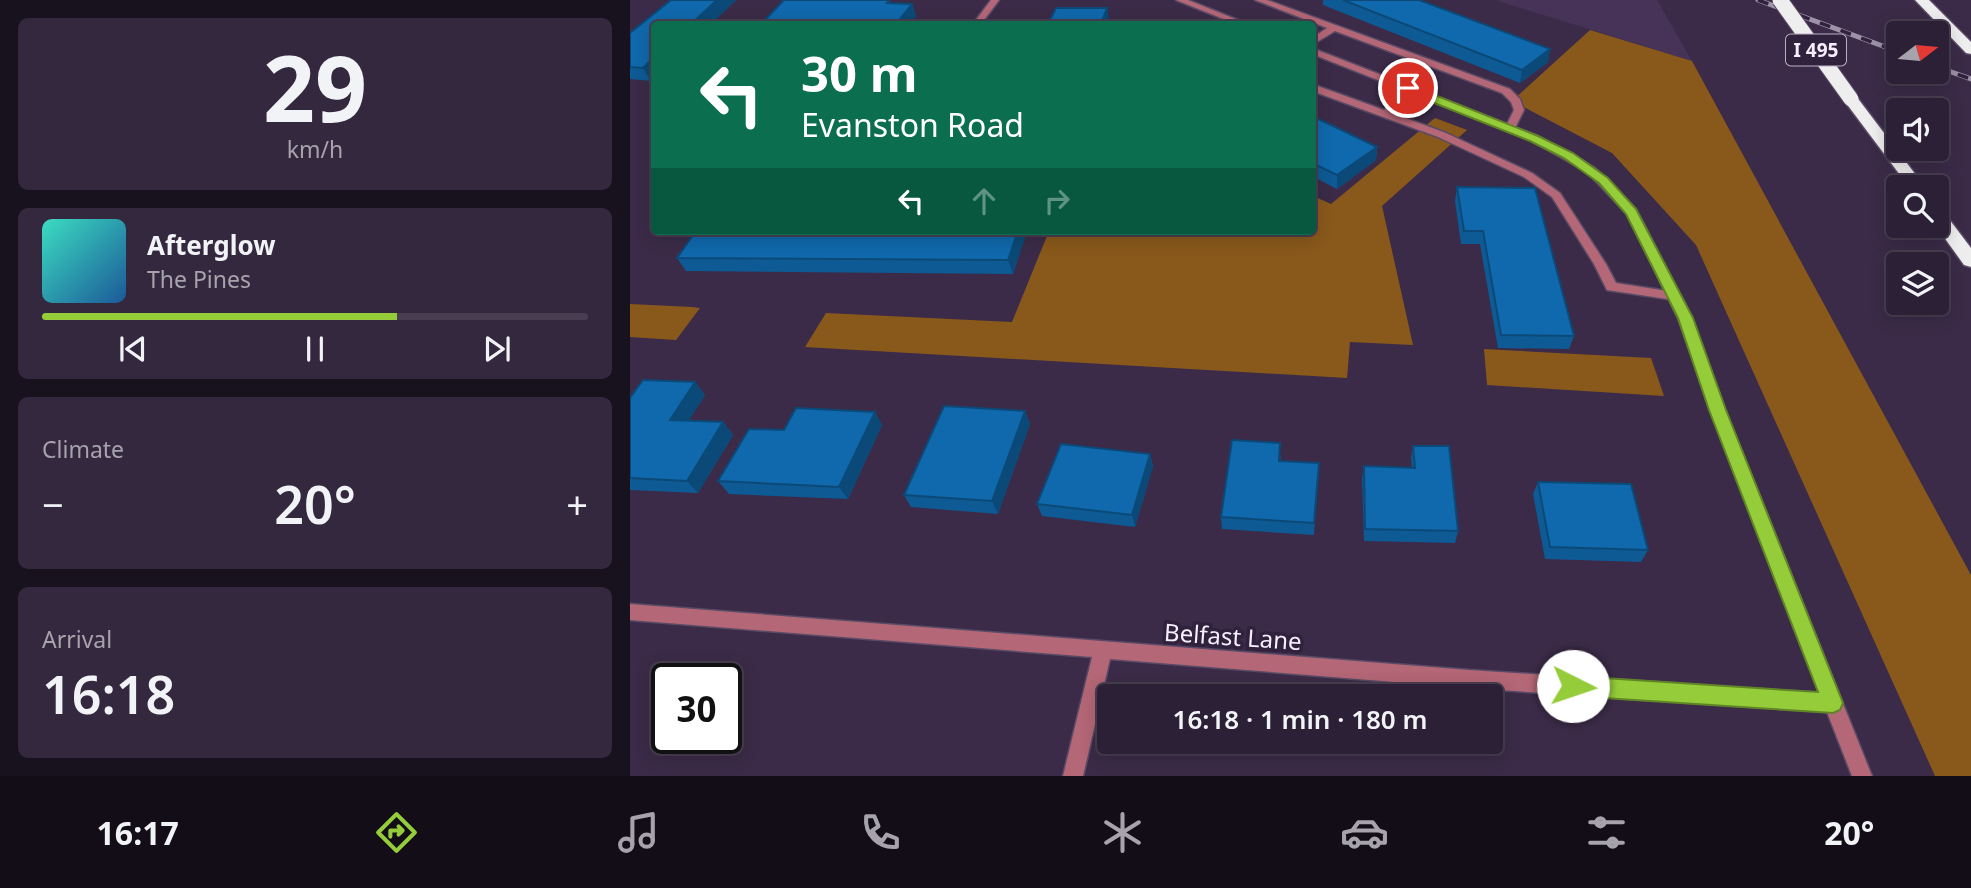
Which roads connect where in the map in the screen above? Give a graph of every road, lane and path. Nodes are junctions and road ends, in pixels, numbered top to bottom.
1 (995, 0) edge
2 (1180, 0) edge
3 (1259, 0) edge
4 (1780, 0) edge
5 (1922, 0) edge
6 (979, 21) edge
7 (1235, 21) edge
8 (1315, 21) edge
9 (1316, 21) edge
10 (1334, 28) junction
11 (1316, 39) edge
12 (1971, 50) edge
13 (1316, 53) edge
14 (1316, 88) edge
15 (1408, 88) junction
16 (1386, 114) junction
17 (1510, 128) junction
18 (1908, 175) edge
19 (1949, 231) edge
20 (1971, 261) edge
21 (1674, 296) junction
22 (630, 612) edge
23 (1103, 650) junction
24 (1833, 703) junction
25 (1073, 776) edge
26 (1862, 776) edge

1 - 6 street
2 - 7 street
3 - 8 street
4 - 18 highway, I 495, bridge
5 - 12 highway
9 - 10 street
10 - 11 street
10 - 17 street
13 - 15 street
14 - 16 street
15 - 16 street
15 - 17 street
16 - 21 street
17 - 21 street
19 - 20 highway
21 - 24 street
22 - 23 street, Belfast Lane
23 - 24 street, Belfast Lane
23 - 25 street
24 - 26 street

